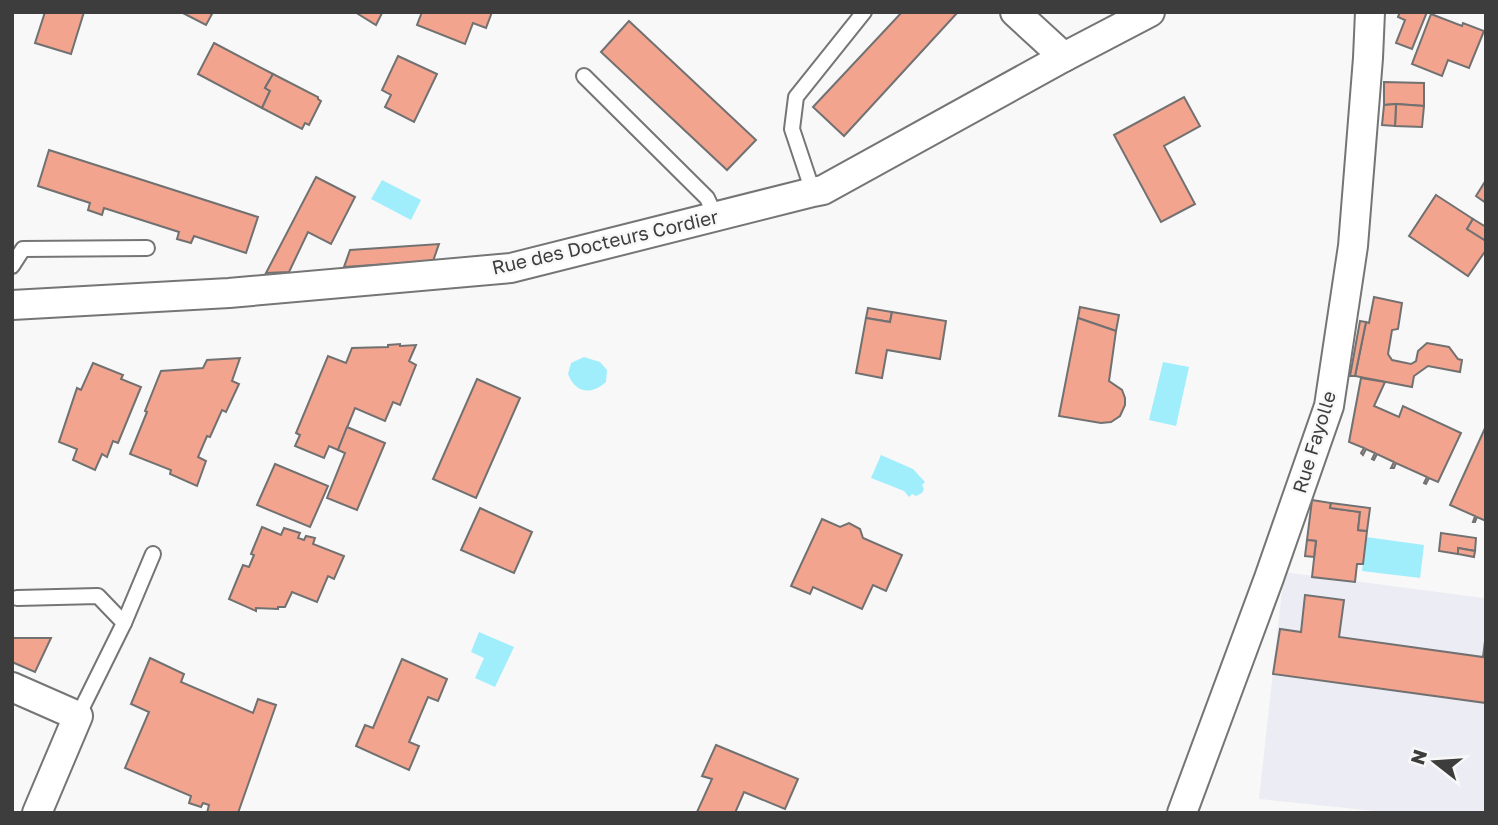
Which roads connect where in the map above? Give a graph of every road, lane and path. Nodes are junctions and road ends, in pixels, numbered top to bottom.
1 (864, 12) edge
2 (1015, 12) edge
3 (1150, 12) edge
4 (1370, 12) edge
5 (1064, 57) junction
6 (584, 76) dead end
7 (813, 192) junction
8 (716, 217) junction
9 (147, 248) dead end
10 (12, 266) edge
11 (12, 305) edge
12 (153, 554) dead end
13 (17, 598) dead end
14 (124, 623) junction
15 (12, 687) edge
16 (78, 716) junction
17 (37, 813) edge
18 (1182, 813) edge

1 - 7 lane
2 - 5 street
3 - 5 street, Rue des Docteurs Cordier
4 - 18 street, Rue Fayolle
5 - 7 street, Rue des Docteurs Cordier
6 - 8 lane
7 - 8 street, Rue des Docteurs Cordier
8 - 11 street, Rue des Docteurs Cordier
9 - 10 lane
12 - 14 lane
13 - 14 lane
14 - 16 lane
15 - 16 street
16 - 17 street

